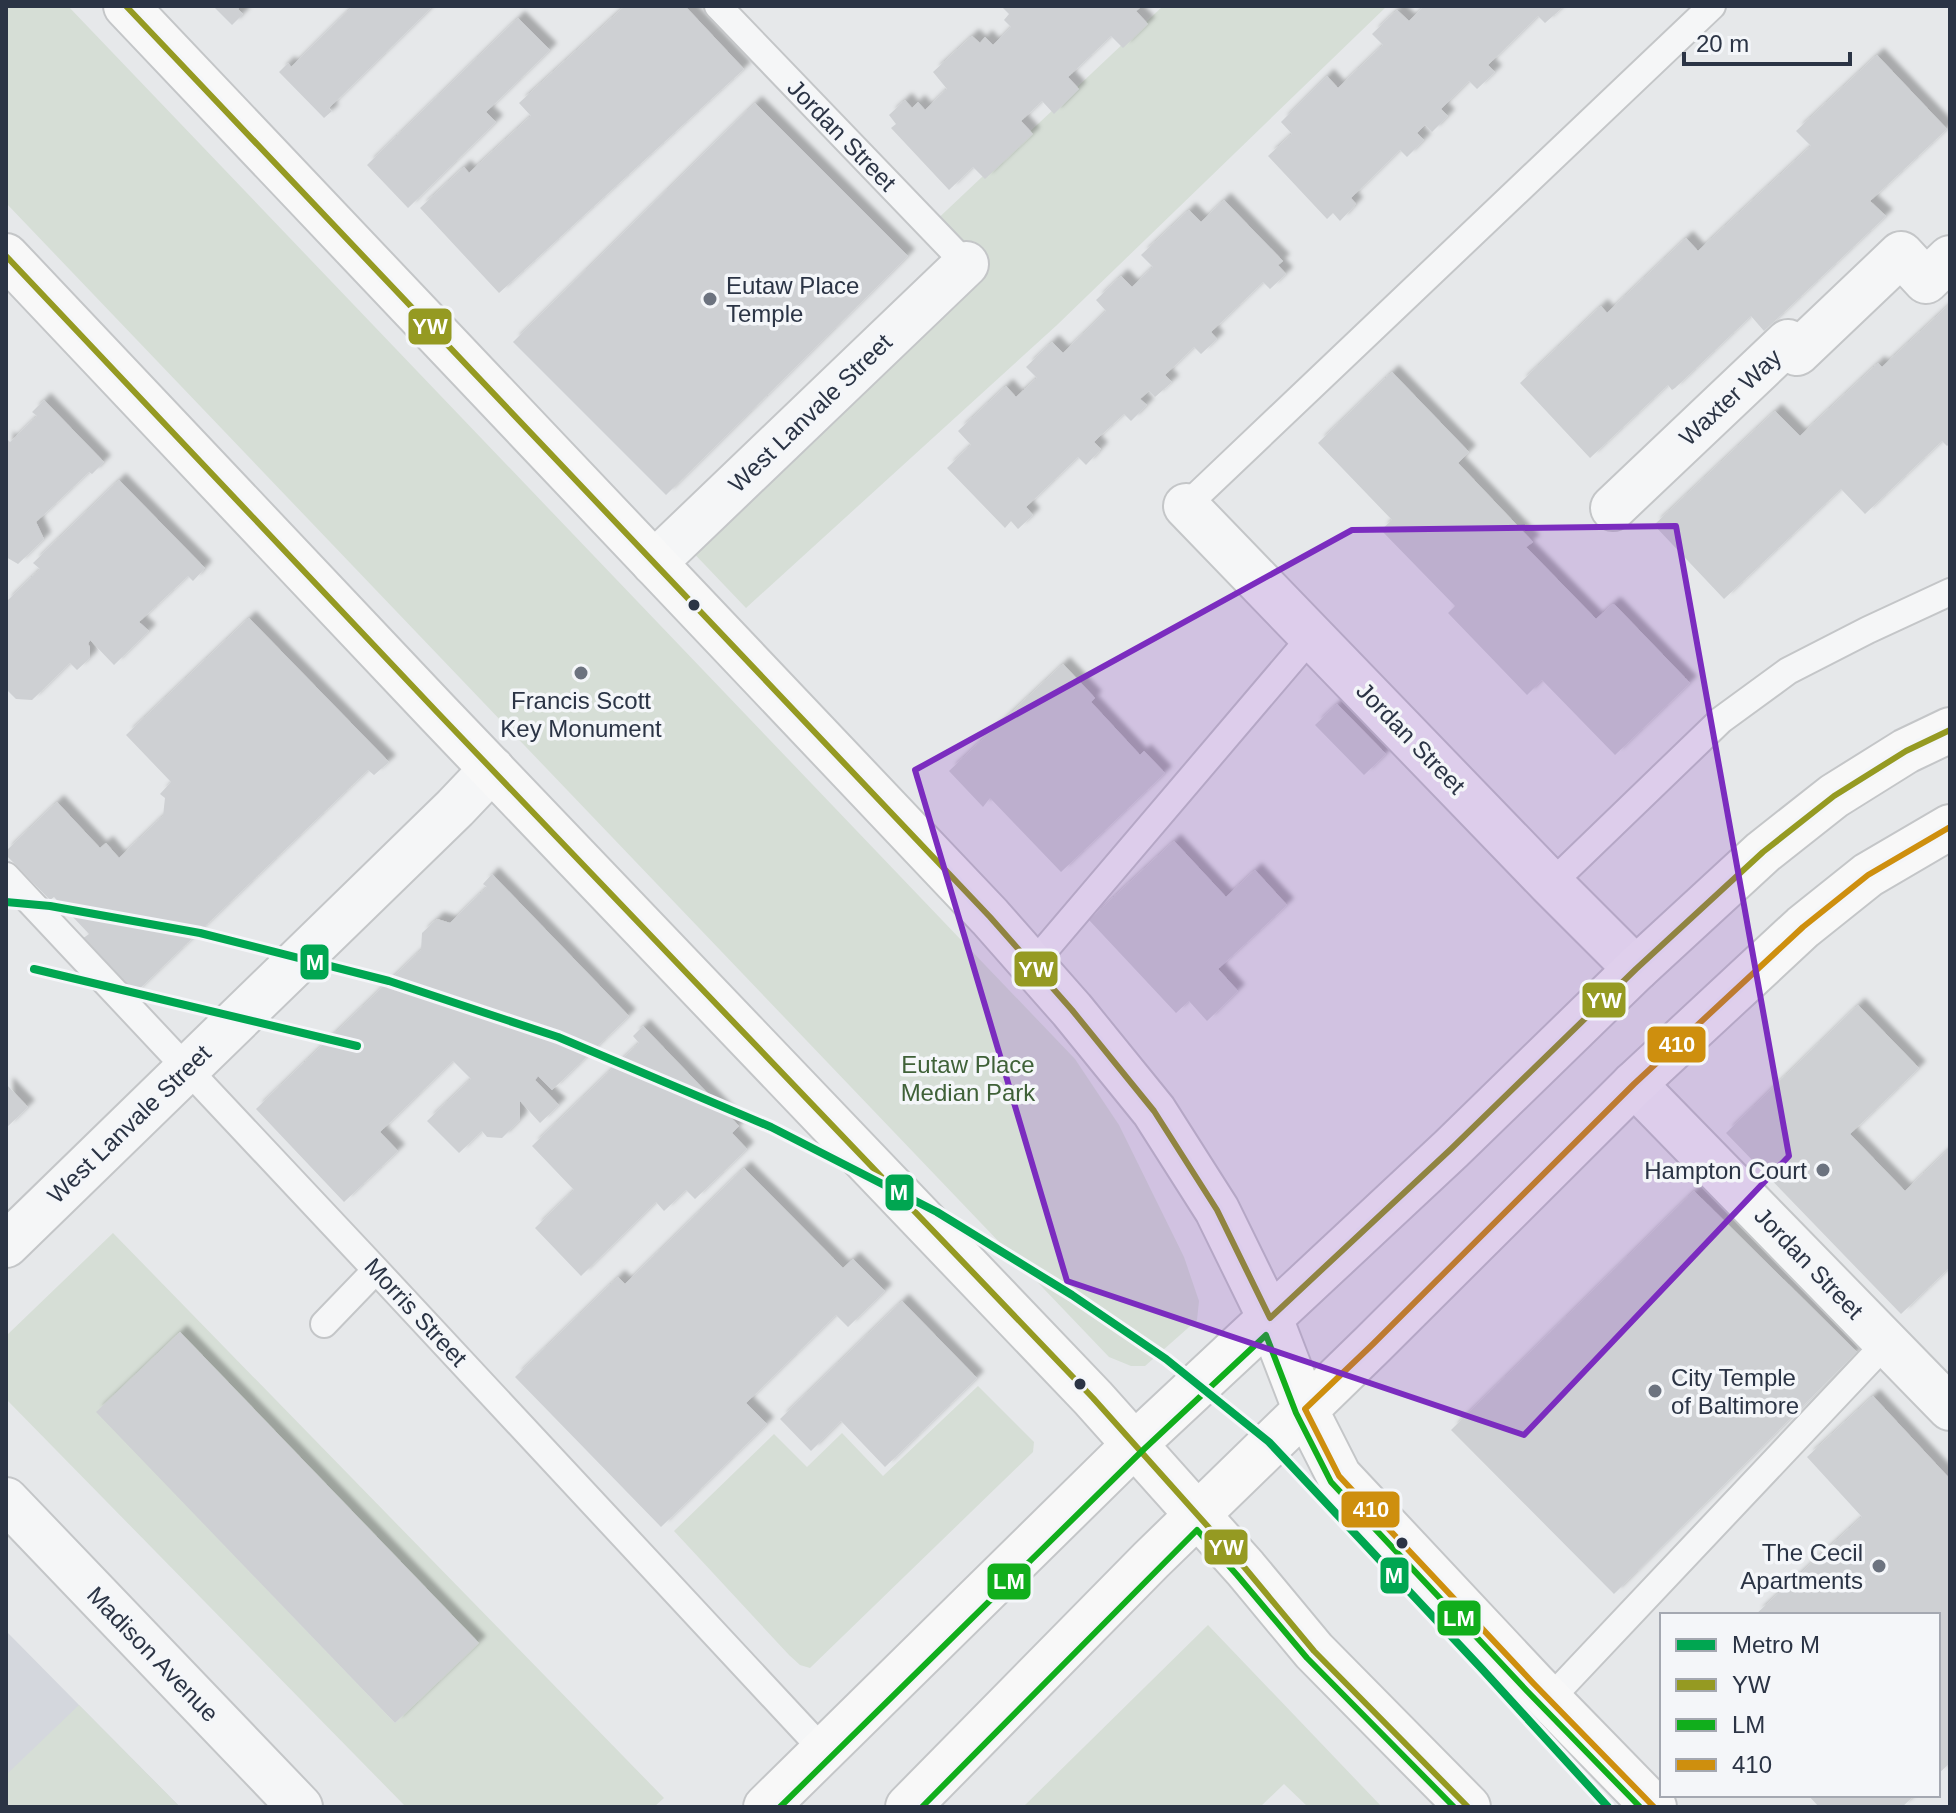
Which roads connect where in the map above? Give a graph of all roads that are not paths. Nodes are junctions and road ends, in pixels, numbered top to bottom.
1 (126, 6) edge
2 (718, 6) edge
3 (1712, 6) edge
4 (6, 256) edge
5 (1950, 258) edge
6 (966, 264) joint
7 (1186, 506) joint
8 (1613, 508) dead end
9 (654, 563) junction
10 (1950, 592) edge
11 (1312, 636) junction
12 (1950, 730) edge
13 (492, 769) junction
14 (1950, 827) edge
15 (6, 876) edge
16 (1551, 884) junction
17 (1032, 965) junction
18 (1636, 969) junction
19 (187, 1068) junction
20 (1634, 1084) junction
21 (6, 1245) edge
22 (376, 1270) junction
23 (1270, 1318) junction
24 (324, 1324) dead end
25 (1887, 1342) junction
26 (1947, 1397) edge
27 (1305, 1409) junction
28 (1135, 1444) junction
29 (6, 1500) edge
30 (1197, 1515) junction
31 (1549, 1700) junction
32 (823, 1750) junction
33 (300, 1807) edge
34 (766, 1807) edge
35 (908, 1807) edge
36 (1468, 1807) edge
37 (1654, 1807) edge

1 - 9 street
2 - 6 lane, Jordan Street
3 - 7 lane
4 - 13 street
5 - 8 street, Waxter Way
6 - 9 street, West Lanvale Street
7 - 11 street, Jordan Street
9 - 17 street
10 - 16 lane
11 - 16 street, Jordan Street
11 - 17 lane
12 - 18 street
13 - 19 street, West Lanvale Street
13 - 28 street
14 - 20 street
15 - 19 lane, Morris Street
16 - 18 street, Jordan Street
17 - 23 street
18 - 23 street
19 - 21 street, West Lanvale Street
19 - 22 lane, Morris Street
20 - 25 street, Jordan Street
20 - 27 street
22 - 24 lane
22 - 32 lane, Morris Street
23 - 27 street
23 - 28 street
25 - 26 street, Jordan Street
25 - 31 lane
27 - 30 street
27 - 31 street
28 - 30 street
28 - 32 street
29 - 33 street, Madison Avenue
30 - 35 street
30 - 36 street
31 - 37 street
32 - 34 street

